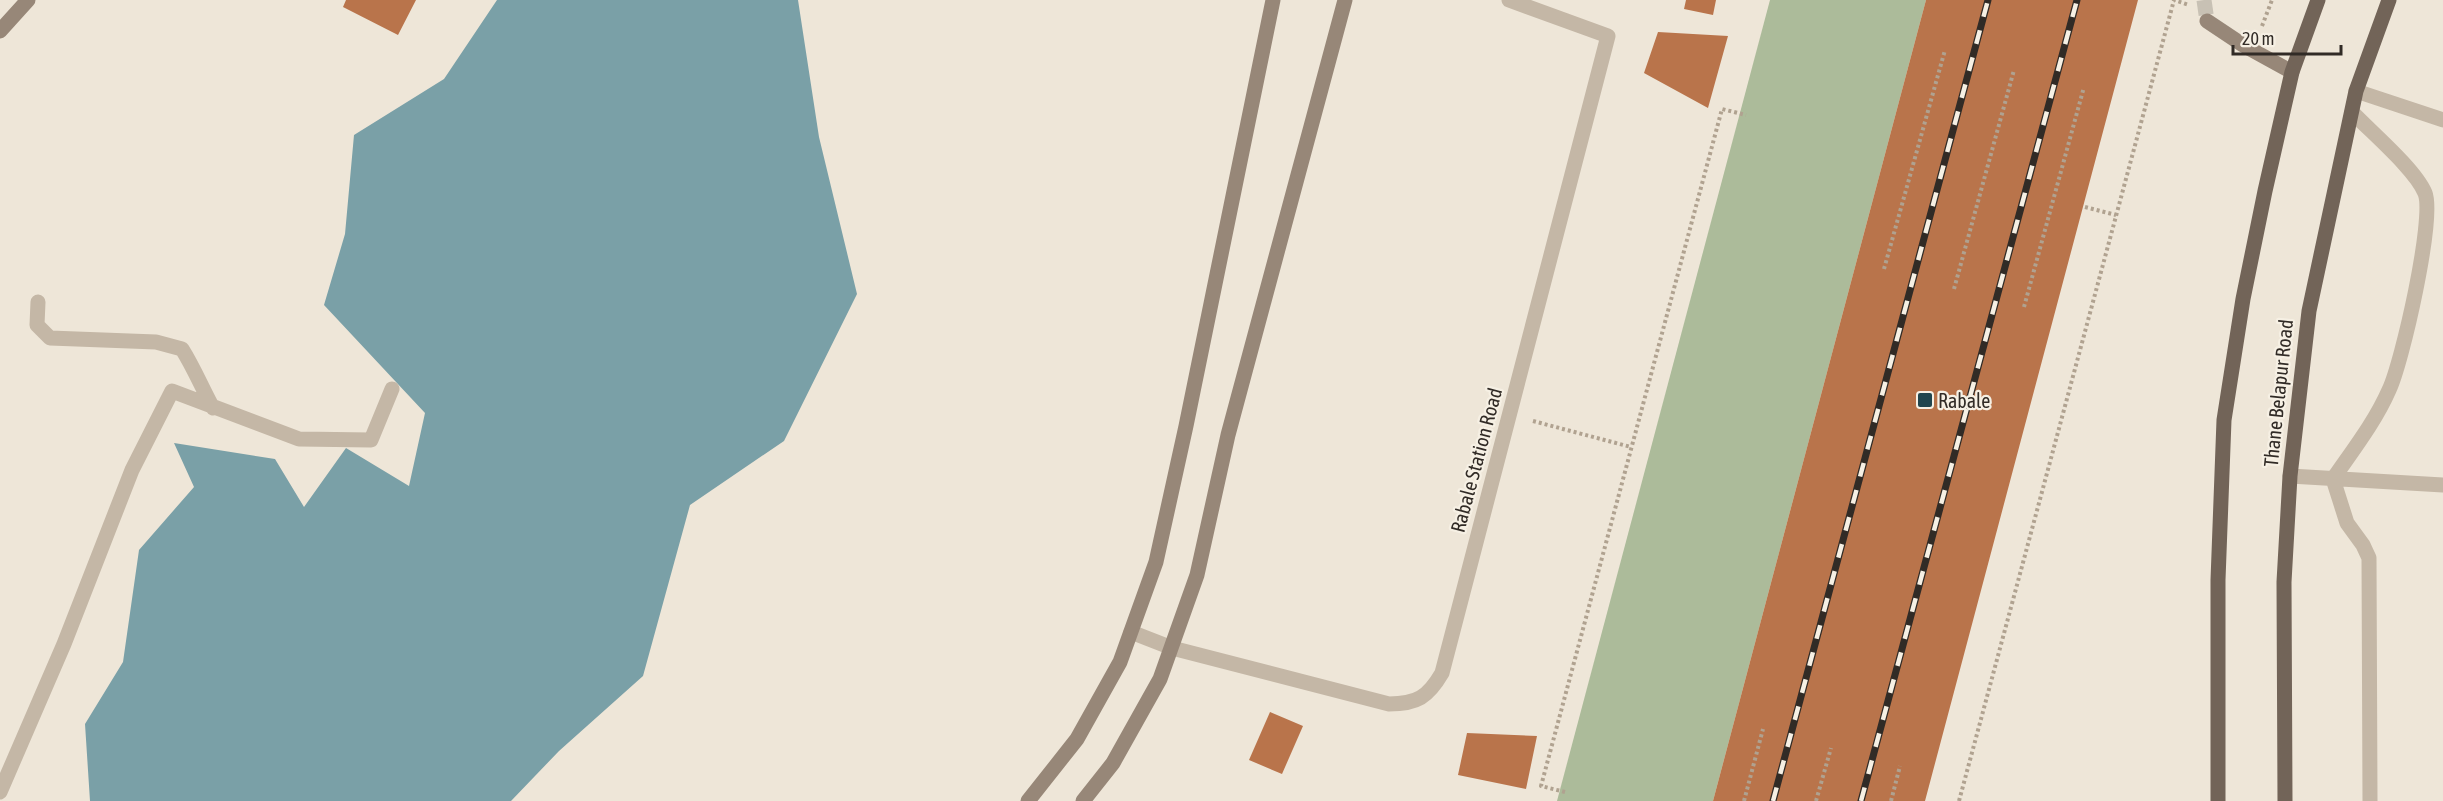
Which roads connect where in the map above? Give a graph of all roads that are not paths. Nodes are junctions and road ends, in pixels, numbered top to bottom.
1 (28, 0) edge
2 (1273, 0) edge
3 (1345, 0) edge
4 (1509, 0) edge
5 (2318, 0) edge
6 (2389, 0) edge
7 (2207, 21) dead end
8 (0, 31) edge
9 (2292, 72) junction
10 (2356, 91) junction
11 (2352, 112) junction
12 (2443, 120) edge
13 (38, 302) dead end
14 (392, 389) dead end
15 (213, 408) junction
16 (2290, 476) junction
17 (2333, 479) junction
18 (2443, 486) edge
19 (1131, 632) junction
20 (1172, 648) junction
21 (0, 792) edge
22 (1028, 801) edge
23 (1083, 801) edge
24 (2218, 801) edge
25 (2285, 801) edge
26 (2370, 801) edge

1 - 8 street
2 - 19 street
3 - 20 street
4 - 20 street, Rabale Station Road
5 - 9 main road
6 - 10 main road, Thane Belapur Road
7 - 9 street
9 - 24 main road
10 - 11 main road, Thane Belapur Road
10 - 12 street
11 - 16 main road, Thane Belapur Road
11 - 17 street
13 - 15 street
14 - 15 street
15 - 21 street
16 - 17 street
16 - 25 main road, Thane Belapur Road
17 - 18 street
17 - 26 street
19 - 20 street, Rabale Station Road
19 - 22 street
20 - 23 street

